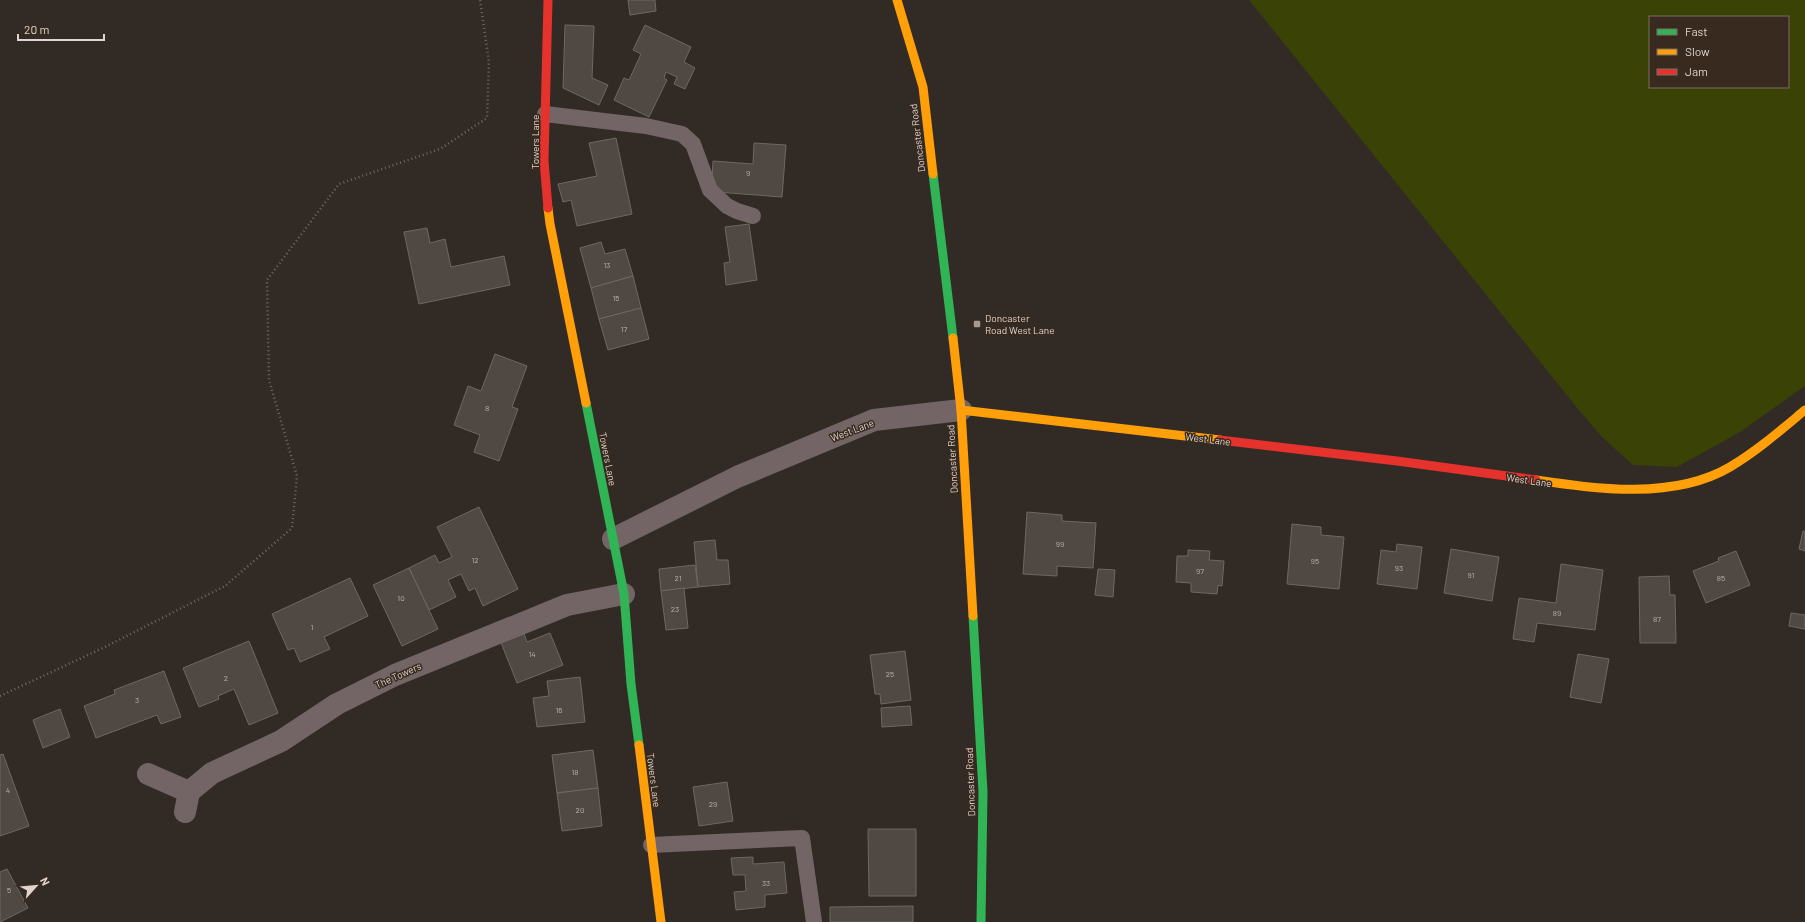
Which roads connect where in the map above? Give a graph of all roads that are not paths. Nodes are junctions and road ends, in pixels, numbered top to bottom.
1 (548, 0) edge
2 (897, 0) edge
3 (546, 114) junction
4 (753, 216) dead end
5 (961, 410) junction
6 (1805, 410) edge
7 (613, 539) junction
8 (624, 594) junction
9 (148, 774) dead end
10 (651, 845) junction
11 (661, 922) edge
12 (814, 922) edge
13 (981, 922) edge

1 - 3 main road, Towers Lane
2 - 5 main road, Doncaster Road
3 - 4 lane
3 - 7 main road, Towers Lane
5 - 6 main road, West Lane
5 - 7 street, West Lane
5 - 13 main road, Doncaster Road
7 - 8 main road, Towers Lane
8 - 9 street, The Towers
8 - 10 main road, Towers Lane
10 - 11 main road, Towers Lane
10 - 12 lane

